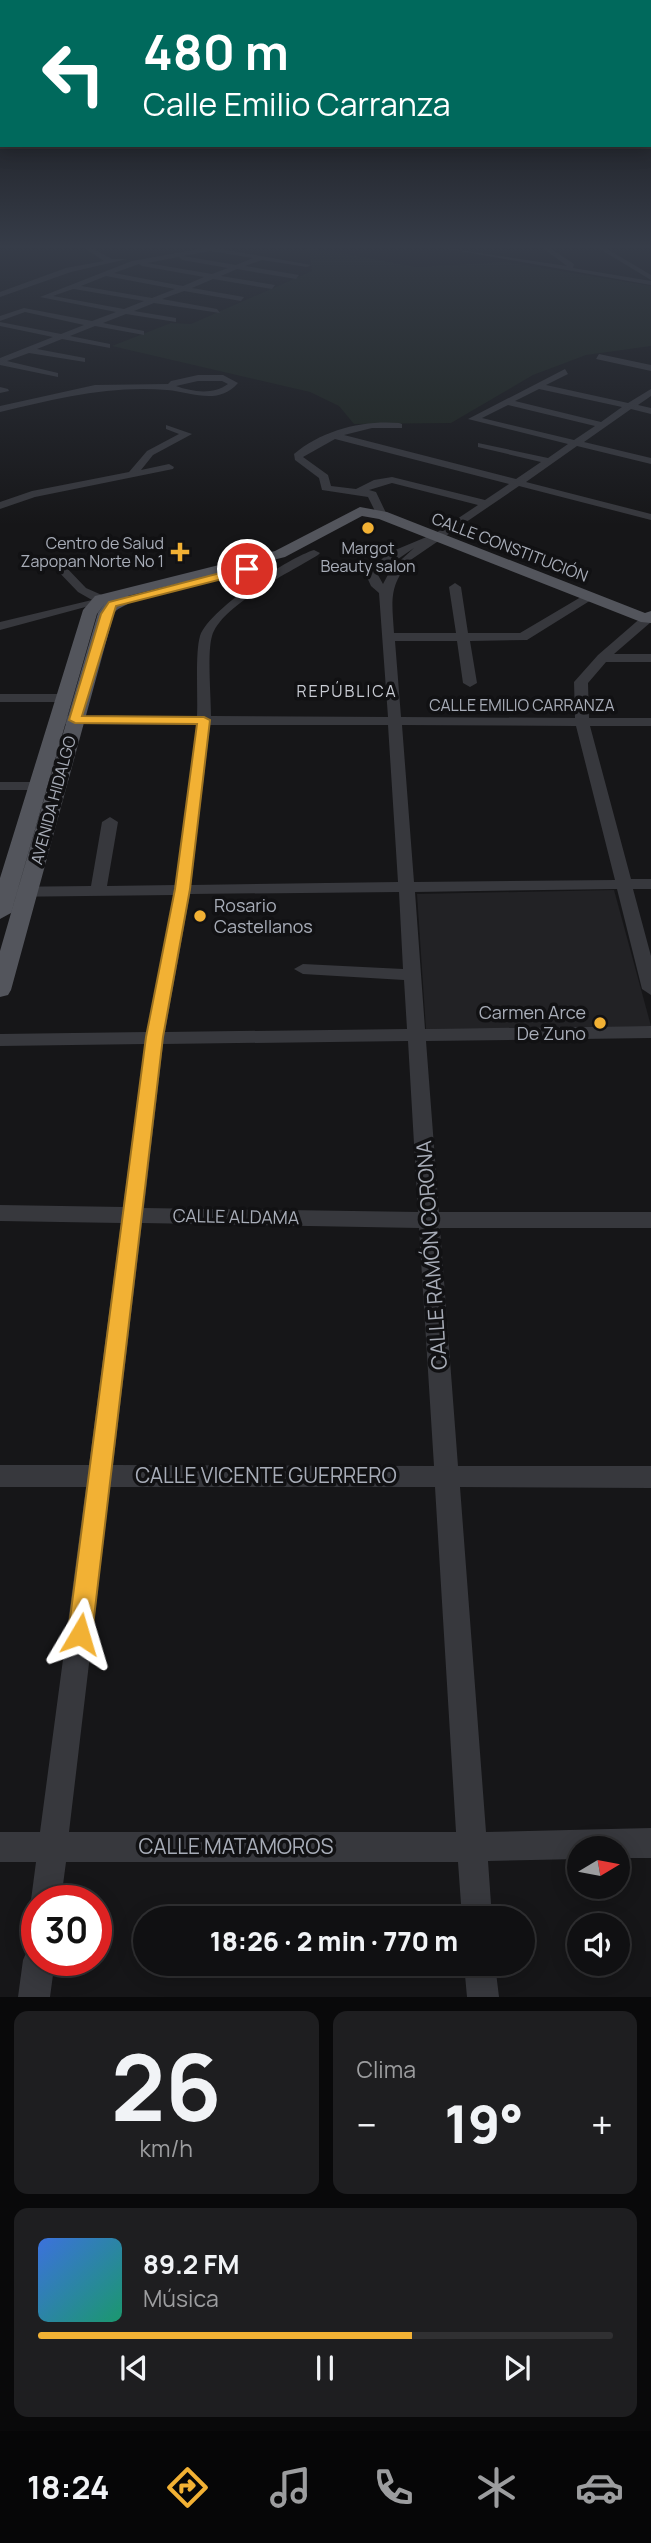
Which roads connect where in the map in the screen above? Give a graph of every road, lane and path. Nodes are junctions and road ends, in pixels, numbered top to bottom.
1 (55, 339) edge
2 (71, 339) edge
3 (0, 345) edge
4 (107, 346) dead end
5 (26, 351) junction
6 (599, 357) dead end
7 (82, 360) dead end
8 (0, 361) edge
9 (651, 368) edge
10 (565, 372) dead end
11 (55, 375) dead end
12 (538, 386) junction
13 (171, 387) junction
14 (651, 392) edge
15 (508, 402) junction
16 (630, 406) junction
17 (0, 409) edge
18 (651, 411) edge
19 (603, 425) junction
20 (399, 426) dead end
21 (169, 427) dead end
22 (332, 435) junction
23 (575, 443) junction
24 (481, 445) dead end
25 (550, 461) junction
26 (651, 461) edge
27 (169, 467) dead end
28 (137, 475) junction
29 (518, 483) junction
30 (360, 491) junction
31 (487, 504) junction
32 (0, 506) edge
33 (379, 508) junction
34 (651, 517) edge
35 (437, 536) junction
36 (314, 553) junction
37 (58, 565) dead end
38 (455, 587) dead end
39 (590, 597) junction
40 (98, 601) junction
41 (649, 618) edge
42 (0, 626) edge
43 (388, 637) junction
44 (463, 637) junction
45 (90, 639) junction
46 (602, 658) junction
47 (651, 658) edge
48 (470, 683) dead end
49 (0, 698) edge
50 (63, 698) junction
51 (56, 720) junction
52 (75, 720) junction
53 (204, 720) junction
54 (395, 722) junction
55 (582, 722) junction
56 (651, 722) edge
57 (0, 786) edge
58 (37, 786) junction
59 (110, 822) dead end
60 (624, 884) junction
61 (651, 884) edge
62 (406, 888) junction
63 (183, 889) junction
64 (98, 890) junction
65 (28, 891) junction
66 (3, 892) edge
67 (0, 913) edge
68 (303, 969) dead end
69 (412, 975) junction
70 (651, 989) edge
71 (0, 990) edge
72 (651, 1032) edge
73 (155, 1037) junction
74 (416, 1037) junction
75 (0, 1040) edge
76 (0, 1213) edge
77 (133, 1216) junction
78 (429, 1220) junction
79 (651, 1220) edge
80 (100, 1475) junction
81 (0, 1476) edge
82 (651, 1477) edge
83 (448, 1478) junction
84 (651, 1843) edge
85 (53, 1846) junction
86 (0, 1847) edge
87 (472, 1847) junction
88 (48, 1885) edge
89 (476, 1906) edge
90 (37, 1976) edge
91 (481, 1976) edge
92 (34, 1997) edge
93 (483, 1997) edge

1 - 5 street
2 - 4 street
3 - 5 street
5 - 7 street
5 - 8 street
6 - 9 street
8 - 11 street
10 - 12 street
12 - 15 street
12 - 16 street
13 - 13 street
13 - 17 street
14 - 16 street
15 - 19 street
15 - 23 street
16 - 18 street
16 - 19 street
19 - 23 street
20 - 22 street
21 - 28 street
22 - 29 street
22 - 30 street
23 - 25 street
23 - 26 street
24 - 25 street
25 - 29 street
27 - 28 street
28 - 32 street
29 - 31 street
29 - 34 street
30 - 31 street
30 - 33 street
31 - 35 street
33 - 35 main road, CALLE CONSTITUCIÓN
33 - 36 main road, AVENIDA HIDALGO
33 - 40 main road, CALLE CONSTITUCIÓN
35 - 39 main road, CALLE CONSTITUCIÓN
35 - 43 street, CALLE RAMÓN CORONA
36 - 45 main road, AVENIDA HIDALGO
36 - 53 street
37 - 40 street
38 - 44 street
39 - 41 main road, CALLE CONSTITUCIÓN
39 - 44 street
40 - 42 street
40 - 45 main road, AVENIDA HIDALGO
41 - 46 street
43 - 44 street
43 - 54 street, CALLE RAMÓN CORONA
44 - 48 street
45 - 50 main road, AVENIDA HIDALGO
45 - 52 main road, AVENIDA HIDALGO
46 - 47 street
46 - 55 street
49 - 50 street
50 - 51 main road, AVENIDA HIDALGO
51 - 52 street, CALLE EMILIO CARRANZA
51 - 58 main road, AVENIDA HIDALGO
52 - 53 street, CALLE EMILIO CARRANZA
52 - 65 main road, AVENIDA HIDALGO
53 - 54 street, CALLE EMILIO CARRANZA
53 - 63 street
54 - 55 street, CALLE EMILIO CARRANZA
54 - 62 street, CALLE RAMÓN CORONA
55 - 56 street, CALLE EMILIO CARRANZA
55 - 60 street
57 - 58 street
58 - 66 main road, AVENIDA HIDALGO
59 - 64 street
60 - 61 street
60 - 62 street
60 - 70 street
62 - 63 street
62 - 69 street, CALLE RAMÓN CORONA
63 - 64 street
63 - 73 street
64 - 65 street
65 - 66 street
65 - 71 main road, AVENIDA HIDALGO
66 - 67 main road, AVENIDA HIDALGO
68 - 69 street
69 - 74 street, CALLE RAMÓN CORONA
72 - 74 street
73 - 74 street
73 - 75 street
73 - 77 street
74 - 78 street, CALLE RAMÓN CORONA
76 - 77 street, CALLE ALDAMA
77 - 78 street, CALLE ALDAMA
77 - 80 street
78 - 79 street, CALLE ALDAMA
78 - 83 street, CALLE RAMÓN CORONA
80 - 81 street, CALLE VICENTE GUERRERO
80 - 83 street, CALLE VICENTE GUERRERO
80 - 85 street
82 - 83 street, CALLE VICENTE GUERRERO
83 - 87 street, CALLE RAMÓN CORONA
84 - 87 street, CALLE MATAMOROS
85 - 86 street, CALLE MATAMOROS
85 - 87 street, CALLE MATAMOROS
85 - 88 street
87 - 89 street, CALLE RAMÓN CORONA
90 - 92 street
91 - 93 street

